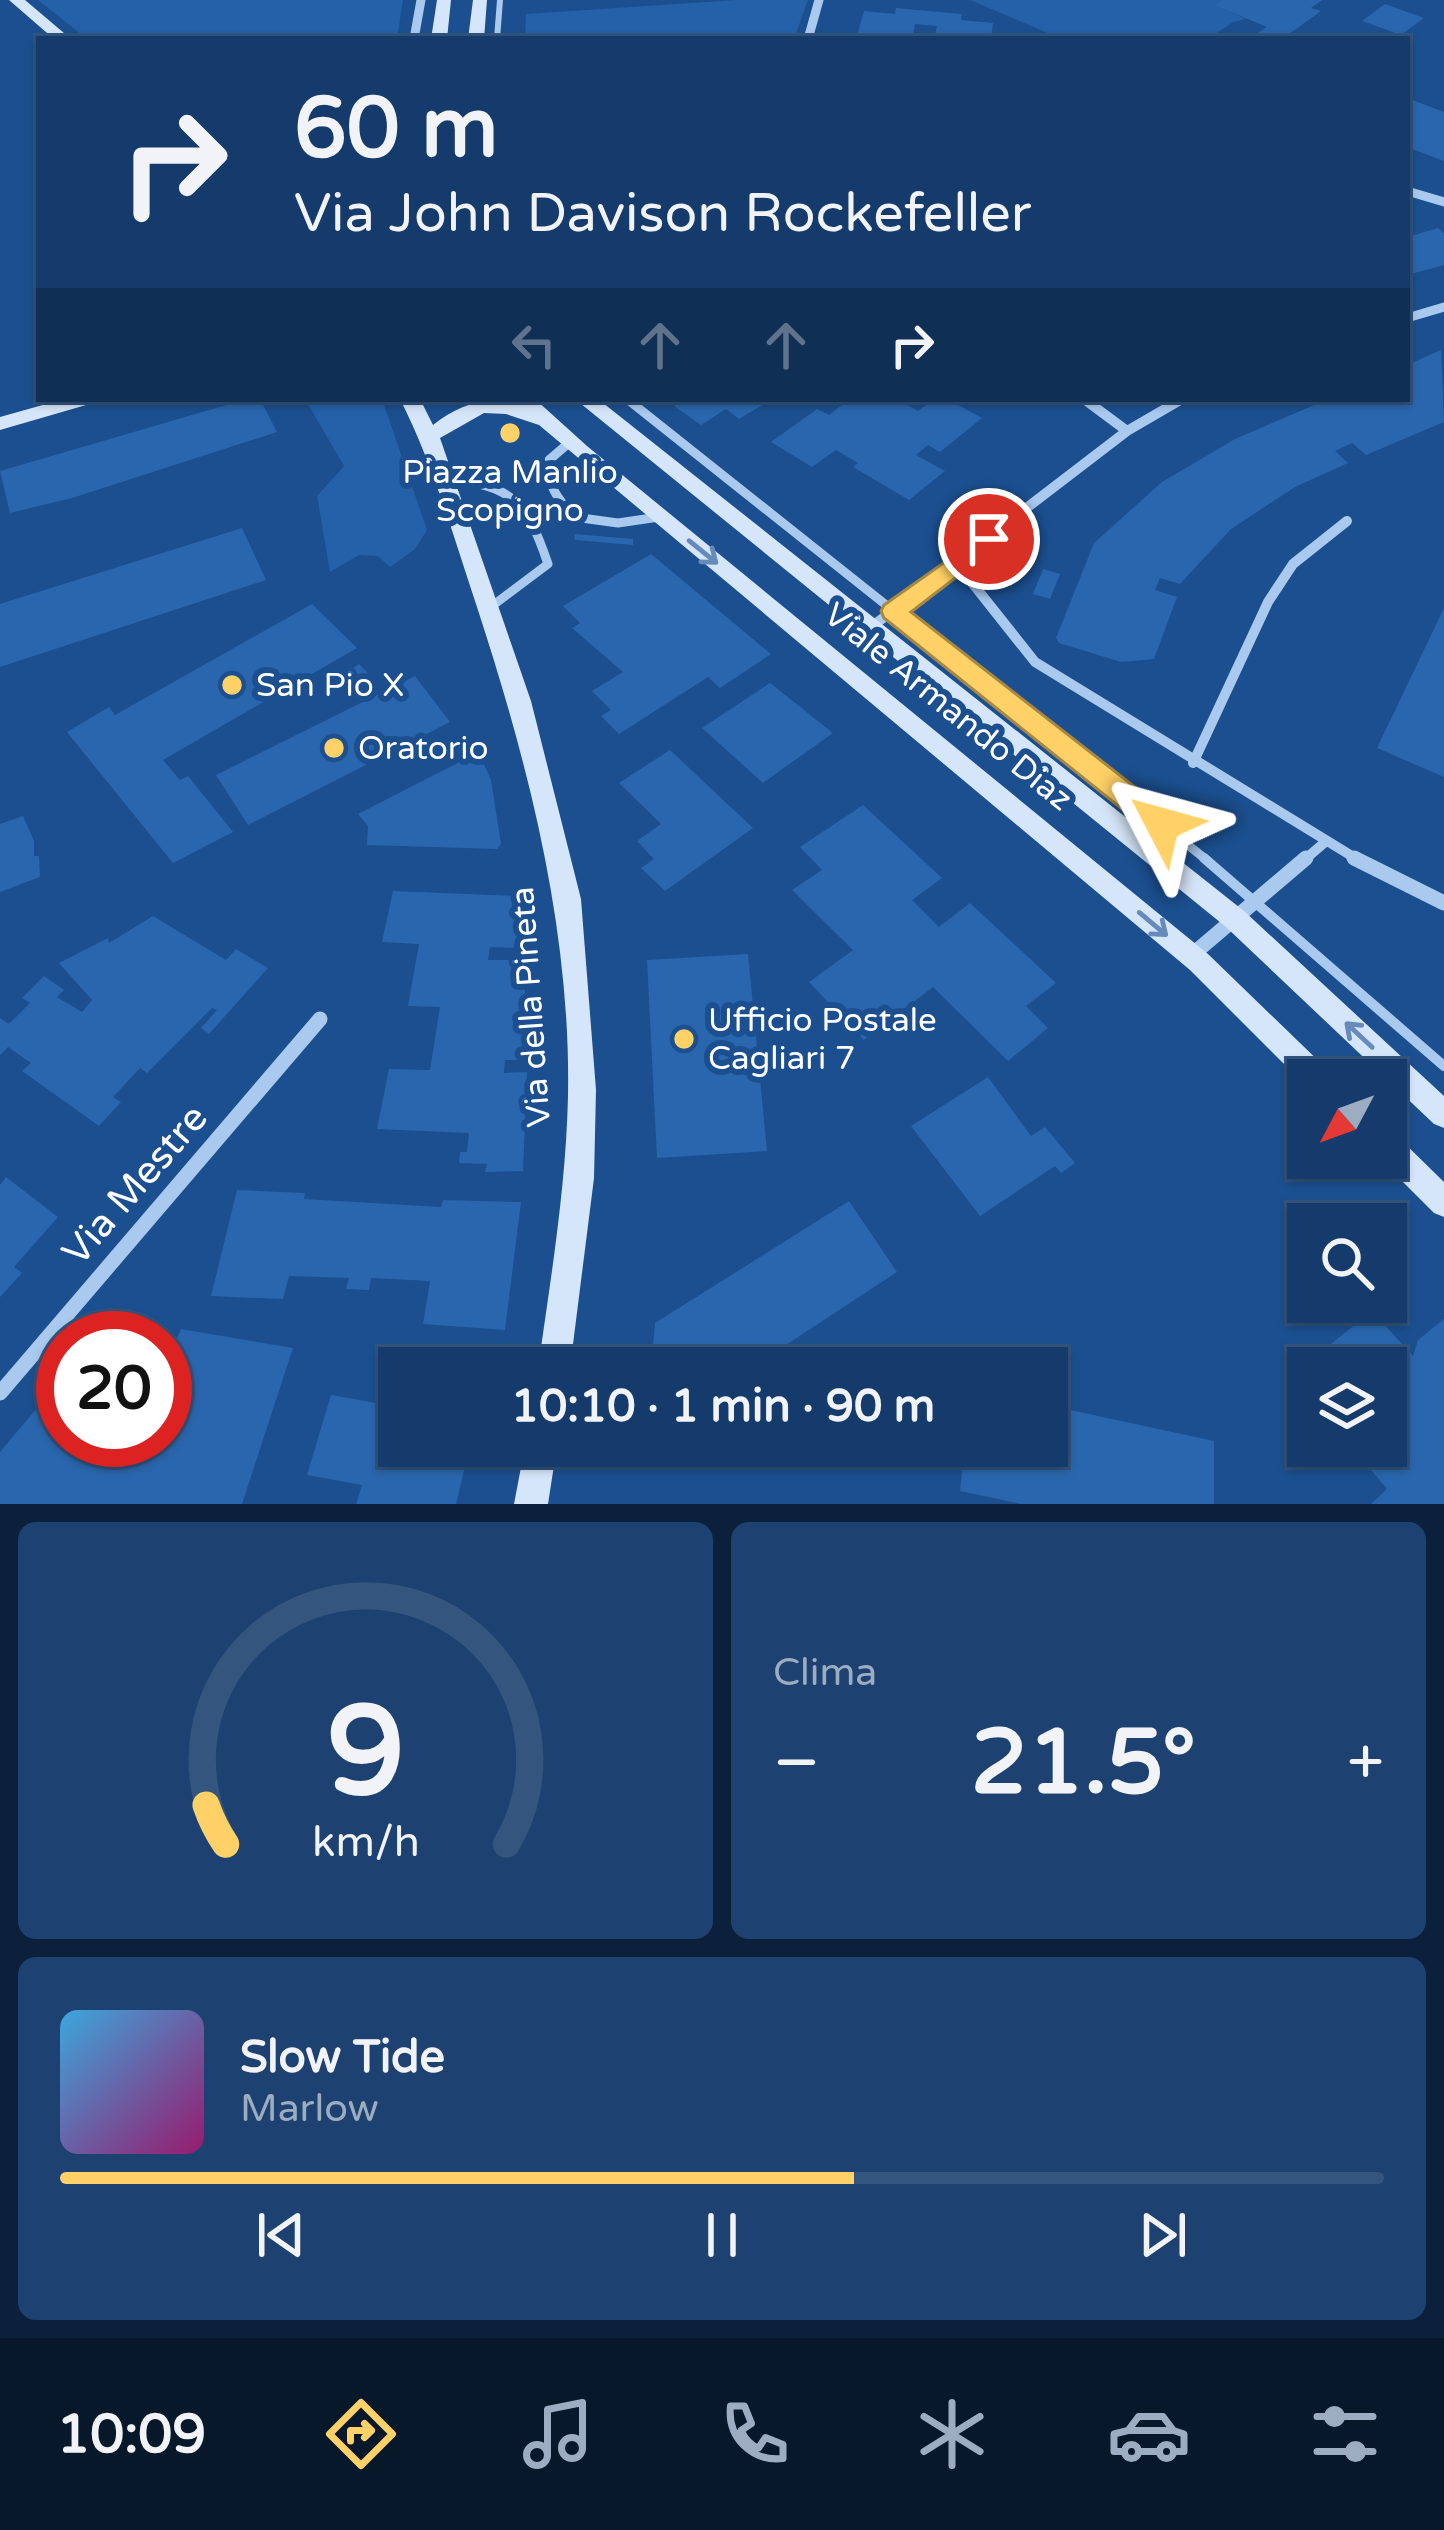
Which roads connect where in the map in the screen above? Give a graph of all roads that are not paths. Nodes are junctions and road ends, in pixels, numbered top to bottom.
1 (16, 0) edge
2 (421, 0) edge
3 (444, 0) edge
4 (480, 0) edge
5 (500, 0) edge
6 (819, 0) edge
7 (59, 36) edge
8 (415, 36) edge
9 (439, 36) edge
10 (476, 36) edge
11 (497, 36) edge
12 (809, 36) edge
13 (1410, 192) edge
14 (1444, 202) edge
15 (1444, 307) edge
16 (1410, 317) edge
17 (76, 402) edge
18 (412, 402) edge
19 (429, 402) edge
20 (526, 402) edge
21 (589, 402) edge
22 (631, 402) edge
23 (1088, 402) edge
24 (1170, 402) edge
25 (0, 424) edge
26 (554, 427) junction
27 (1127, 431) junction
28 (435, 437) junction
29 (570, 442) junction
30 (443, 478) junction
31 (660, 517) junction
32 (1347, 521) dead end
33 (958, 565) junction
34 (488, 609) junction
35 (893, 611) junction
36 (870, 628) junction
37 (1193, 763) junction
38 (1324, 843) junction
39 (1256, 902) junction
40 (1444, 903) edge
41 (1235, 920) junction
42 (1191, 956) junction
43 (320, 1018) dead end
44 (1297, 1059) edge
45 (1444, 1066) edge
46 (1444, 1115) edge
47 (1407, 1166) edge
48 (1444, 1203) edge
49 (558, 1347) edge
50 (0, 1393) edge
51 (537, 1467) edge
52 (531, 1504) edge

1 - 7 main road
2 - 8 street
3 - 9 main road
4 - 10 main road
5 - 11 lane
6 - 12 street
13 - 14 street
15 - 16 street
17 - 25 main road
18 - 28 main road, Via della Pineta
19 - 28 main road, Via della Pineta
20 - 26 main road, Viale Armando Diaz
21 - 36 main road, Viale Armando Diaz
22 - 35 lane, Viale Armando Diaz
23 - 27 street
24 - 27 street
26 - 28 main road
26 - 29 main road, Viale Armando Diaz
27 - 33 street
28 - 30 main road, Via della Pineta
29 - 31 main road, Viale Armando Diaz
29 - 31 lane
30 - 34 main road, Via della Pineta
30 - 34 lane
31 -> 42 main road, Viale Armando Diaz
32 - 37 street
33 - 35 street
33 - 37 street
34 - 49 main road, Via della Pineta
35 - 36 street
35 - 39 lane, Viale Armando Diaz
36 - 41 main road, Viale Armando Diaz
37 - 38 street
38 - 39 street
38 - 40 street
39 - 41 street
39 - 45 lane, Viale Armando Diaz
41 - 42 street
46 -> 41 main road, Viale Armando Diaz
42 - 44 main road, Viale Armando Diaz
43 - 50 street, Via Mestre
47 - 48 main road
51 - 52 main road

